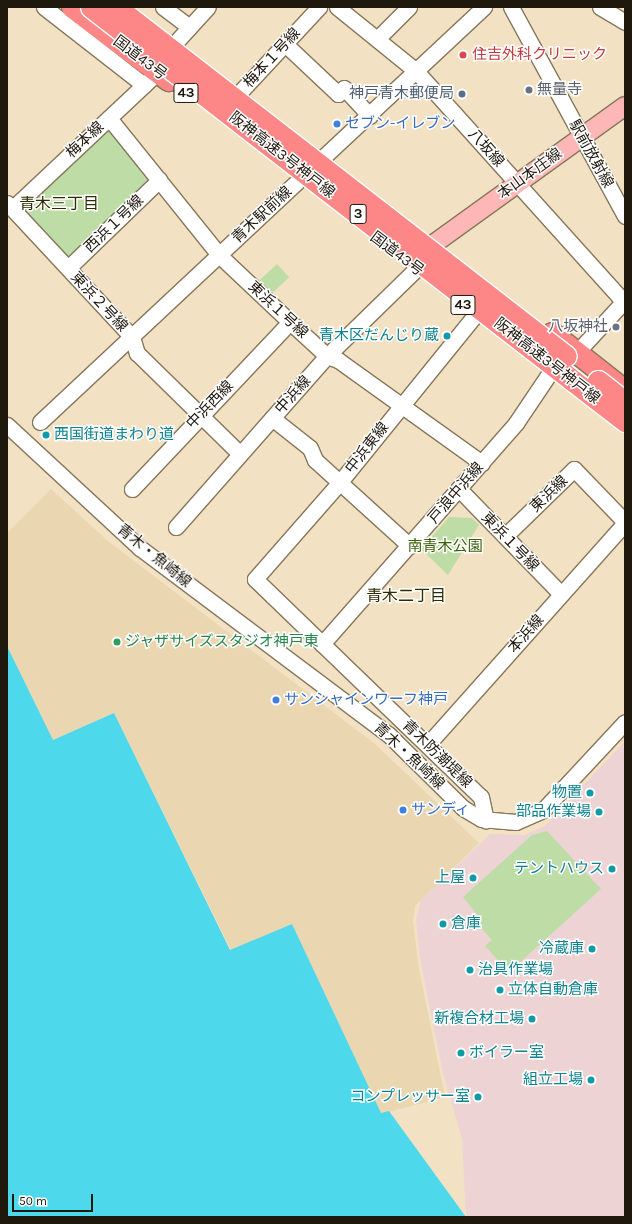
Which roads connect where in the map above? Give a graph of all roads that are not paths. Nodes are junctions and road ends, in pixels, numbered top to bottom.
1 (44, 7) edge
2 (72, 7) edge
3 (91, 7) edge
4 (116, 7) edge
5 (131, 7) edge
6 (163, 7) edge
7 (208, 7) edge
8 (319, 7) edge
9 (337, 7) edge
10 (409, 7) edge
11 (484, 7) edge
12 (510, 7) edge
13 (600, 7) edge
14 (625, 22) edge
15 (182, 34) junction
16 (378, 38) junction
17 (285, 44) junction
18 (416, 71) junction
19 (151, 78) junction
20 (241, 91) junction
21 (625, 106) edge
22 (370, 116) junction
23 (109, 118) junction
24 (582, 137) junction
25 (325, 158) junction
26 (159, 180) junction
27 (300, 180) junction
28 (517, 183) junction
29 (10, 205) edge
30 (625, 216) edge
31 (435, 243) junction
32 (219, 255) junction
33 (68, 268) junction
34 (416, 269) junction
35 (624, 301) edge
36 (476, 314) junction
37 (290, 322) junction
38 (132, 337) junction
39 (577, 352) junction
40 (327, 356) junction
41 (549, 366) junction
42 (625, 391) edge
43 (625, 402) edge
44 (400, 405) junction
45 (200, 415) junction
46 (272, 418) junction
47 (625, 421) edge
48 (40, 422) dead end
49 (7, 425) edge
50 (625, 432) edge
51 (625, 435) edge
52 (239, 453) junction
53 (482, 463) junction
54 (340, 482) junction
55 (132, 489) dead end
56 (459, 489) junction
57 (625, 523) edge
58 (176, 527) dead end
59 (505, 536) junction
60 (410, 546) junction
61 (255, 579) joint
62 (562, 594) junction
63 (322, 644) junction
64 (625, 722) edge
65 (428, 744) junction
66 (486, 820) junction

1 - 19 street
2 - 19 highway, 国道43号 / 43
3 - 41 highway, 阪神高速3号神戸線 / 3, bridge
4 - 43 highway, 阪神高速3号神戸線 / 3, bridge
5 - 15 highway, 43
6 - 15 street
7 - 15 street
8 - 17 street, 梅本１号線
9 - 16 street, 八坂線
10 - 16 street
11 - 18 street, 青木駅前線
12 - 24 street, 駅前放射線
13 - 14 street
15 - 20 highway, 43
16 - 18 street, 八坂線
17 - 20 street, 梅本１号線
17 - 22 street
18 - 22 street, 青木駅前線
18 - 28 street, 八坂線
19 - 23 street, 梅本線
19 - 27 highway, 国道43号 / 43
20 - 25 highway, 43
21 - 24 main road, 本山本庄線
22 - 25 street, 青木駅前線
23 - 26 street, 東浜１号線
23 - 29 street, 梅本線
24 - 28 main road, 本山本庄線
24 - 30 street, 駅前放射線
25 - 27 street, 青木駅前線
25 - 31 highway, 43
26 - 32 street, 東浜１号線
26 - 33 street, 西浜１号線
27 - 32 street, 青木駅前線
27 - 34 highway, 国道43号 / 43
28 - 31 main road, 本山本庄線
28 - 35 street, 八坂線
29 - 33 street, 東浜２号線
31 - 39 highway, 43
32 - 37 street, 東浜１号線
32 - 38 street, 青木駅前線
33 - 38 street, 東浜２号線
34 - 36 highway, 国道43号 / 43
34 - 40 street, 中浜線
35 - 39 street
36 - 41 highway, 国道43号 / 43
36 - 44 street, 中浜東線
37 - 40 street, 東浜１号線
37 - 45 street, 中浜西線
38 - 45 street, 東浜２号線
38 - 48 street, 青木駅前線
39 - 42 highway, 43
40 - 44 street, 東浜１号線
40 - 46 street, 中浜線
41 - 47 highway, 阪神高速3号神戸線 / 3, bridge
41 - 50 highway, 国道43号 / 43
41 - 51 highway, bridge
41 - 53 street, 戸浪中浜線
44 - 53 street, 東浜１号線
44 - 54 street, 中浜東線
45 - 52 street, 東浜２号線
45 - 55 street, 中浜西線
46 - 52 street, 中浜線
46 - 54 street
49 - 66 street, 青木・魚崎線
52 - 58 street, 中浜線
53 - 56 street, 戸浪中浜線
54 - 60 street
54 - 61 street, 中浜東線
56 - 59 street, 東浜１号線
56 - 60 street, 戸浪中浜線
57 - 59 street, 東浜線
57 - 62 street, 本浜線
59 - 62 street, 東浜１号線
60 - 63 street, 戸浪中浜線
61 - 63 street, 青木防潮堤線
62 - 65 street, 本浜線
63 - 65 street, 青木防潮堤線
64 - 66 street, 青木・魚崎線
65 - 66 street, 青木防潮堤線

